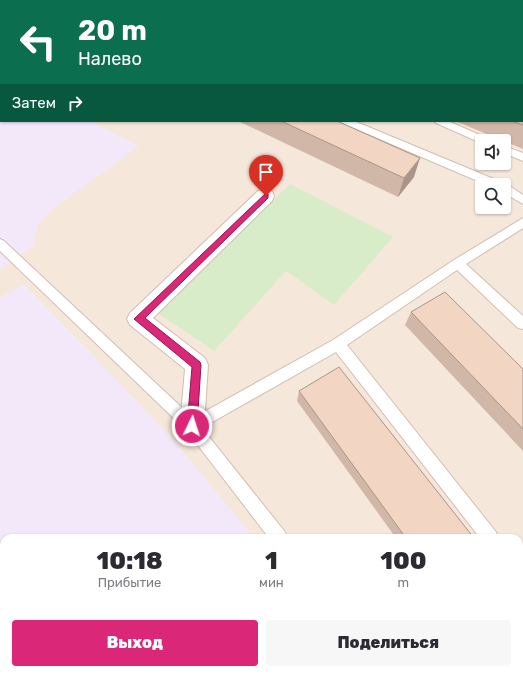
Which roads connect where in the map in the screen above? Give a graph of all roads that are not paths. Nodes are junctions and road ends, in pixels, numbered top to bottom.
1 (347, 122) edge
2 (441, 122) edge
3 (475, 137) edge
4 (511, 152) edge
5 (523, 157) edge
6 (480, 178) edge
7 (511, 192) edge
8 (266, 196) dead end
9 (523, 200) edge
10 (523, 222) edge
11 (0, 244) edge
12 (458, 264) junction
13 (523, 324) edge
14 (338, 344) junction
15 (192, 426) junction
16 (276, 534) edge
17 (487, 534) edge

1 - 6 lane
2 - 3 lane
4 - 5 lane
7 - 9 lane
8 - 15 street
10 - 12 lane
11 - 15 lane
12 - 13 lane
12 - 14 lane
14 - 15 lane
14 - 17 lane
15 - 16 lane

